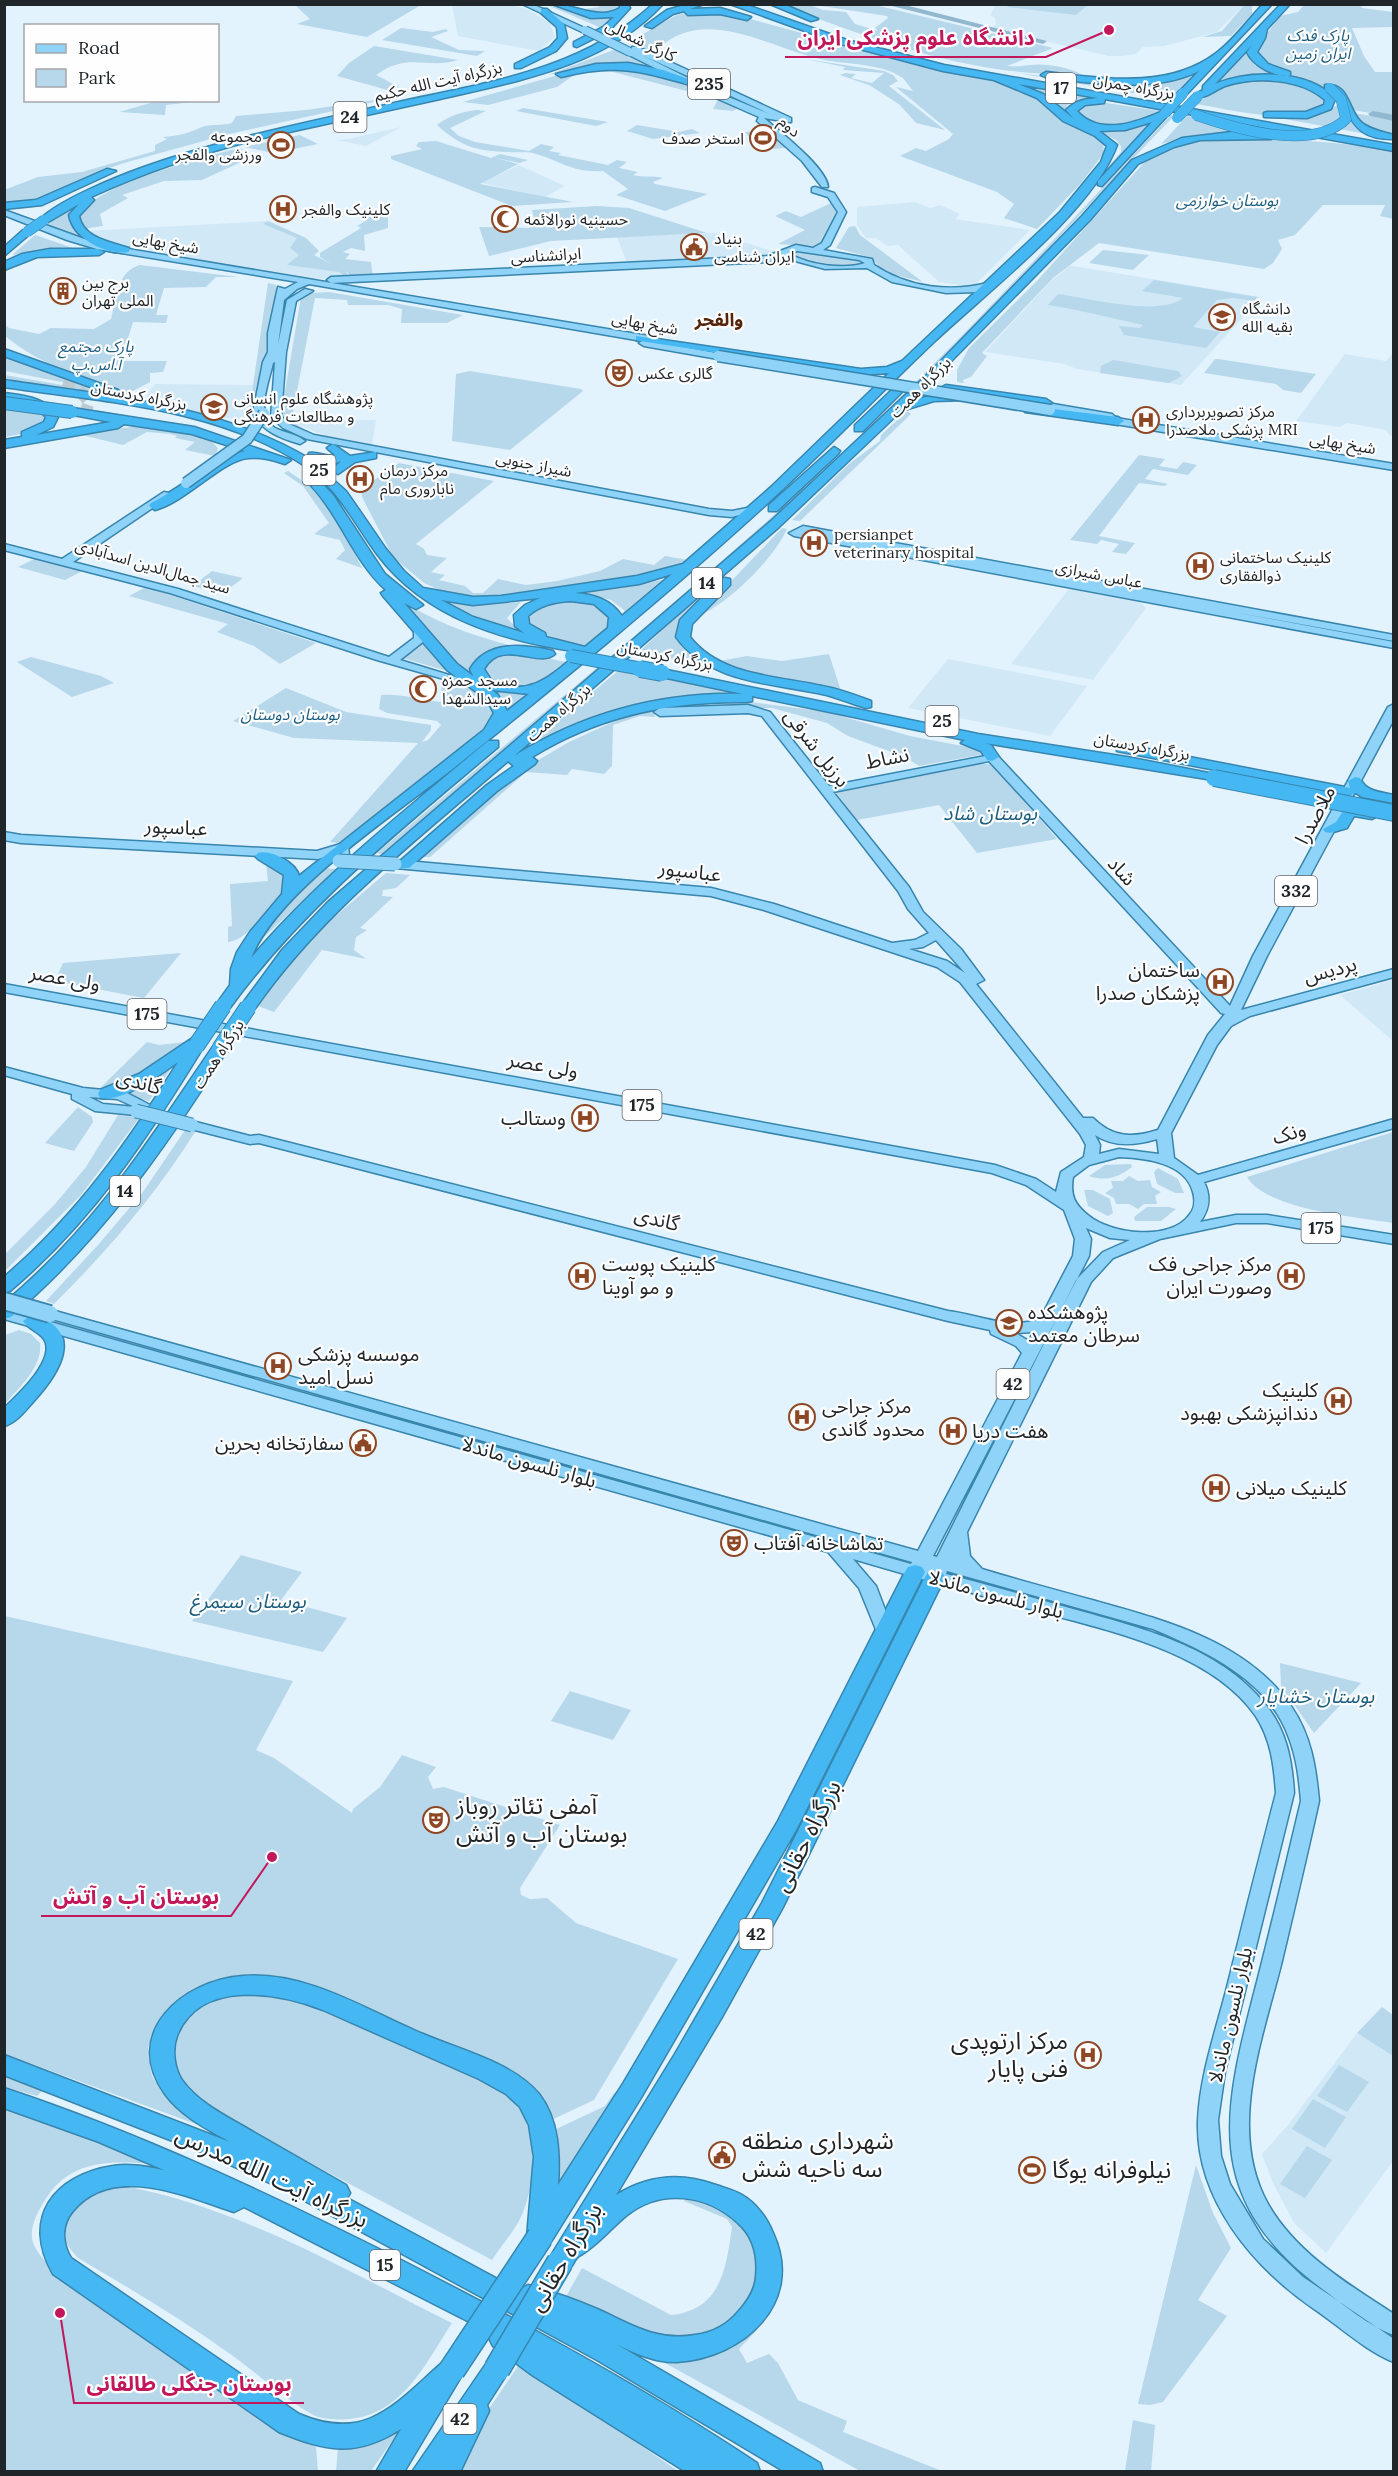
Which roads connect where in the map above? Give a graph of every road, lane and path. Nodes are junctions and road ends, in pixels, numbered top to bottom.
1 (525, 4) edge
2 (556, 4) edge
3 (669, 4) edge
4 (698, 4) edge
5 (709, 4) edge
6 (734, 4) edge
7 (760, 4) edge
8 (774, 4) edge
9 (1268, 4) edge
10 (1286, 4) edge
11 (625, 6) edge
12 (651, 7) edge
13 (542, 8) edge
14 (820, 21) dead end
15 (788, 27) junction
16 (1263, 29) junction
17 (842, 30) dead end
18 (630, 38) junction
19 (859, 38) junction
20 (844, 42) junction
21 (633, 50) junction
22 (1216, 57) junction
23 (518, 66) junction
24 (969, 70) junction
25 (999, 80) junction
26 (694, 83) junction
27 (1330, 88) junction
28 (1198, 96) junction
29 (1106, 102) junction
30 (384, 104) junction
31 (743, 107) joint
32 (416, 108) junction
33 (1165, 113) junction
34 (1250, 113) junction
35 (1196, 116) junction
36 (778, 122) junction
37 (1169, 126) dead end
38 (1288, 129) junction
39 (1157, 139) dead end
40 (1394, 140) edge
41 (225, 146) junction
42 (1394, 148) edge
43 (180, 156) junction
44 (1132, 157) junction
45 (814, 172) junction
46 (826, 186) junction
47 (815, 187) junction
48 (4, 206) edge
49 (4, 212) edge
50 (4, 216) edge
51 (32, 224) junction
52 (4, 239) edge
53 (817, 249) junction
54 (124, 250) junction
55 (99, 252) junction
56 (4, 253) edge
57 (836, 253) junction
58 (785, 255) junction
59 (795, 260) junction
60 (869, 266) junction
61 (4, 267) edge
62 (625, 267) junction
63 (481, 273) junction
64 (284, 281) junction
65 (307, 282) junction
66 (992, 285) junction
67 (345, 293) junction
68 (378, 294) junction
69 (279, 299) junction
70 (977, 311) junction
71 (485, 314) junction
72 (273, 333) junction
73 (285, 333) junction
74 (4, 340) edge
75 (638, 340) junction
76 (930, 341) junction
77 (961, 346) junction
78 (4, 352) edge
79 (277, 353) junction
80 (50, 368) junction
81 (914, 368) junction
82 (4, 373) edge
83 (4, 383) edge
84 (63, 383) tunnel mouth
85 (966, 389) junction
86 (4, 390) edge
87 (4, 396) edge
88 (946, 397) junction
89 (870, 399) junction
90 (4, 403) edge
91 (170, 411) junction
92 (896, 411) junction
93 (261, 413) junction
94 (84, 416) dead end
95 (1114, 419) junction
96 (173, 426) junction
97 (247, 432) junction
98 (210, 435) junction
99 (306, 439) junction
100 (5, 442) edge
101 (821, 447) junction
102 (333, 448) junction
103 (220, 454) junction
104 (372, 455) junction
105 (313, 456) junction
106 (233, 457) junction
107 (285, 460) junction
108 (1394, 465) edge
109 (338, 475) junction
110 (782, 500) junction
111 (152, 505) junction
112 (752, 510) junction
113 (708, 514) junction
114 (775, 524) junction
115 (801, 532) dead end
116 (372, 534) junction
117 (4, 546) edge
118 (702, 554) junction
119 (70, 561) junction
120 (396, 572) junction
121 (389, 586) junction
122 (1291, 623) junction
123 (418, 630) junction
124 (615, 630) junction
125 (1394, 638) edge
126 (1394, 645) edge
127 (595, 648) junction
128 (575, 652) junction
129 (392, 660) junction
130 (582, 667) junction
131 (665, 669) junction
132 (553, 681) junction
133 (476, 685) junction
134 (1394, 707) edge
135 (842, 708) junction
136 (865, 709) junction
137 (660, 712) dead end
138 (620, 713) junction
139 (1003, 734) junction
140 (483, 737) junction
141 (978, 738) junction
142 (992, 757) junction
143 (1215, 775) junction
144 (1305, 783) junction
145 (1352, 786) junction
146 (825, 790) junction
147 (1394, 799) edge
148 (1294, 800) junction
149 (451, 805) junction
150 (1394, 807) edge
151 (1340, 809) junction
152 (1394, 813) edge
153 (1394, 819) edge
154 (1330, 829) junction
155 (4, 836) edge
156 (4, 843) edge
157 (344, 847) junction
158 (215, 851) junction
159 (263, 856) junction
160 (339, 861) junction
161 (400, 865) junction
162 (289, 896) junction
163 (947, 941) junction
164 (882, 944) junction
165 (927, 959) junction
166 (1251, 972) junction
167 (1394, 973) edge
168 (967, 974) junction
169 (237, 984) junction
170 (4, 988) edge
171 (1244, 992) junction
172 (1277, 1005) junction
173 (1227, 1017) junction
174 (200, 1041) junction
175 (4, 1071) edge
176 (4, 1076) edge
177 (102, 1100) junction
178 (1394, 1124) edge
179 (1164, 1133) junction
180 (1091, 1159) junction
181 (1167, 1161) junction
182 (1196, 1180) junction
183 (1070, 1209) junction
184 (1175, 1231) junction
185 (1155, 1236) junction
186 (1394, 1240) edge
187 (4, 1287) edge
188 (4, 1301) edge
189 (4, 1313) edge
190 (948, 1316) junction
191 (32, 1321) junction
192 (1045, 1323) junction
193 (1030, 1352) junction
194 (4, 1420) edge
195 (958, 1531) junction
196 (834, 1549) junction
197 (933, 1571) junction
198 (976, 1574) junction
199 (885, 1633) junction
200 (4, 2066) edge
201 (4, 2098) edge
202 (301, 2222) junction
203 (386, 2230) junction
204 (540, 2237) junction
205 (561, 2262) junction
206 (486, 2286) junction
207 (451, 2299) junction
208 (1394, 2326) edge
209 (1394, 2352) edge
210 (497, 2369) junction
211 (452, 2370) junction
212 (646, 2409) junction
213 (673, 2451) junction
214 (787, 2457) junction
215 (389, 2472) edge
216 (425, 2472) edge
217 (446, 2472) edge
218 (691, 2472) edge
219 (713, 2472) edge
220 (747, 2472) edge
221 (810, 2472) edge
222 (826, 2472) edge

1 - 13 main road, کارگر شمالی / 235
2 - 11 highway
3 - 4 highway
4 - 18 highway
5 - 15 highway
6 - 20 highway, بزرگراه چمران / 17
7 - 19 highway, بزرگراه چمران / 17
8 - 14 highway
9 - 22 highway, 14
10 - 16 highway
11 - 23 highway
12 - 30 highway, بزرگراه آیت الله حکیم / 24
12 - 41 highway, بزرگراه آیت الله حکیم / 24
13 - 21 main road, کارگر شمالی / 235, bridge
13 - 23 highway
15 - 18 highway
15 - 20 highway
16 - 27 highway
16 - 28 highway
17 - 19 highway
18 - 32 highway
19 - 24 highway, بزرگراه چمران / 17
20 - 24 highway, بزرگراه چمران / 17
21 - 26 main road, کارگر شمالی / 235
21 - 36 main road, کارگر شمالی / 235
22 - 24 highway
22 - 33 highway, 14, bridge
23 - 30 highway
24 - 25 highway
24 - 34 highway
24 - 38 highway, بزرگراه چمران / 17
24 - 40 highway, بزرگراه چمران / 17
25 - 29 highway
25 - 66 highway
26 - 31 main road, کارگر شمالی / 235
26 - 32 highway
27 - 35 highway, bridge
27 - 40 highway
28 - 34 highway
28 - 37 highway, bridge
29 - 33 highway
29 - 35 highway
30 - 43 highway, بزرگراه آیت الله حکیم / 24
31 - 36 main road, دوم
32 - 41 highway
33 - 44 highway, 14
34 - 40 highway
35 - 38 highway
36 - 45 main road, دوم
38 - 42 highway, بزرگراه چمران / 17
39 - 44 highway, بزرگراه همت / 14
41 - 43 highway, بزرگراه آیت الله حکیم / 24
42 - 44 highway
43 - 48 highway
43 - 51 highway, بزرگراه آیت الله حکیم / 24
43 - 54 highway
44 - 70 highway, بزرگراه همت / 14
44 - 77 highway, بزرگراه همت / 14
45 - 46 main road, دوم
45 - 47 main road
46 - 47 main road
46 - 57 main road, دوم
47 - 53 main road
49 - 51 main road
50 - 51 main road
51 - 52 highway, بزرگراه آیت الله حکیم / 24
51 - 54 main road, شیخ بهایی
51 - 55 main road, شیخ بهایی
51 - 56 highway, بزرگراه آیت الله حکیم / 24
53 - 57 main road
53 - 58 main road, ایرانشناسی
54 - 64 main road, شیخ بهایی
55 - 61 highway
55 - 64 main road, شیخ بهایی
57 - 60 main road
58 - 59 main road
58 - 62 main road, ایرانشناسی
59 - 60 main road
59 - 62 main road, ایرانشناسی
60 - 66 main road
62 - 63 main road, ایرانشناسی
63 - 65 main road, ایرانشناسی
63 - 68 main road, ایرانشناسی
64 - 65 main road, شیخ بهایی
64 - 69 main road
65 - 67 main road
65 - 68 main road, شیخ بهایی
65 - 69 main road
66 - 76 highway
67 - 71 main road, شیخ بهایی
67 - 73 main road, شیخ بهایی
68 - 71 main road, شیخ بهایی
69 - 72 main road
70 - 76 highway
70 - 81 highway, بزرگراه همت / 14
71 - 75 main road, شیخ بهایی
72 - 73 main road
72 - 79 main road
73 - 79 main road
74 - 80 highway
75 - 81 highway
75 - 89 highway
75 - 95 main road, شیخ بهایی, bridge
76 - 81 highway
77 - 85 highway
77 - 92 highway, بزرگراه همت / 14
78 - 80 highway
79 - 93 main road
79 - 93 main road
79 - 99 main road
80 - 91 highway
81 - 89 highway
81 - 110 highway, بزرگراه همت / 14
82 - 84 highway
83 - 91 highway, بزرگراه کردستان / 25
85 - 88 highway
85 - 95 highway
86 - 107 highway, بزرگراه کردستان / 25
87 - 100 highway
88 - 92 highway
88 - 95 highway
89 - 101 highway
90 - 96 highway, bridge
91 - 97 highway, بزرگراه کردستان / 25
92 - 114 highway, بزرگراه همت / 14
93 - 99 main road
93 - 111 main road, bridge
94 - 100 highway
95 - 108 main road, شیخ بهایی
96 - 98 highway
96 - 100 highway
97 - 105 highway
97 - 116 highway, بزرگراه کردستان / 25
98 - 103 highway
98 - 107 highway
99 - 102 main road, شیراز جنوبی
99 - 113 main road, شیراز جنوبی
101 - 110 highway
101 - 112 highway
102 - 104 main road, شیراز جنوبی
102 - 105 highway
103 - 106 highway
103 - 111 highway
104 - 109 highway
104 - 113 main road, شیراز جنوبی
105 - 109 highway
106 - 107 highway
106 - 111 highway
107 - 121 highway, بزرگراه کردستان / 25
109 - 116 highway
110 - 130 highway, بزرگراه همت / 14
111 - 119 main road
112 - 113 main road, شیراز جنوبی
112 - 118 highway
114 - 136 highway
114 - 149 highway, بزرگراه همت / 14
115 - 122 main road, عباس شیرازی
116 - 120 highway, بزرگراه کردستان / 25
117 - 119 main road, سید جمال‌الدین اسدآبادی
118 - 120 highway
118 - 124 highway
119 - 129 main road, سید جمال‌الدین اسدآبادی
120 - 128 highway, بزرگراه کردستان / 25
121 - 123 highway
121 - 128 highway, بزرگراه کردستان / 25
122 - 125 main road, عباس شیرازی
122 - 126 main road, عباس شیرازی
123 - 129 main road
123 - 133 highway
124 - 127 highway
124 - 128 highway
127 - 130 highway
127 - 132 highway
128 - 131 highway, بزرگراه کردستان / 25, bridge
128 - 132 highway
129 - 133 main road, سید جمال‌الدین اسدآبادی
130 - 132 highway
130 - 169 highway, بزرگراه همت / 14
131 - 135 highway, بزرگراه کردستان / 25
131 - 136 highway, بزرگراه کردستان / 25
132 - 140 highway
133 - 140 highway
134 - 145 main road, ملاصدرا / 332
135 - 136 highway, بزرگراه کردستان / 25
135 - 138 highway
136 - 139 highway, بزرگراه کردستان / 25
136 - 141 highway, بزرگراه کردستان / 25
136 - 142 highway
137 - 146 main road, برزیل شرقی
138 - 149 highway
138 - 161 highway
139 - 143 highway, بزرگراه کردستان / 25
139 - 144 highway
140 - 157 highway
141 - 143 highway, بزرگراه کردستان / 25
141 - 148 highway
142 - 146 main road, نشاط
142 - 173 main road, شاد
143 - 150 highway, بزرگراه کردستان / 25
143 - 152 highway, بزرگراه کردستان / 25, bridge
144 - 145 highway
144 - 148 highway
145 - 147 highway
145 - 151 main road, ملاصدرا / 332
146 - 163 main road, برزیل شرقی
148 - 151 highway
149 - 189 highway, بزرگراه همت / 14, bridge
151 - 154 main road, ملاصدرا / 332
153 - 154 highway
154 - 166 main road, ملاصدرا / 332
155 - 158 main road, عباسپور
156 - 158 main road, عباسپور
157 - 158 main road, عباسپور
157 - 160 highway
158 - 159 main road, عباسپور
159 - 160 main road, عباسپور
159 - 162 highway
160 - 161 main road, عباسپور, bridge
160 - 162 highway
161 - 164 main road, عباسپور
162 - 169 highway
163 - 164 main road
163 - 165 main road
163 - 168 main road, برزیل شرقی
164 - 165 main road, عباسپور
165 - 168 main road, عباسپور
166 - 171 main road, ملاصدرا / 332
166 - 173 main road, ملاصدرا / 332
167 - 172 main road, پردیس
168 - 179 main road, برزیل شرقی
168 - 180 main road, برزیل شرقی
169 - 174 highway, بزرگراه همت / 14, bridge
170 - 183 main road, ولی عصر / 175
171 - 172 main road
171 - 173 main road, ملاصدرا / 332
172 - 173 main road, ملاصدرا / 332
173 - 179 main road, ملاصدرا / 332
174 - 177 highway
174 - 187 highway, بزرگراه همت / 14
175 - 177 main road, گاندی
176 - 177 main road, گاندی
177 - 190 main road, گاندی, bridge
178 - 182 main road, ونک
179 - 181 main road
180 - 181 main road
180 - 183 main road
181 - 182 main road
182 - 184 main road
183 - 185 main road
183 - 192 main road, بزرگراه حقانی / 42
184 - 185 main road
184 - 186 main road, 175
185 - 195 main road, بزرگراه حقانی / 42
188 - 197 main road, بلوار نلسون ماندلا, bridge
189 - 191 main road, بلوار نلسون ماندلا
190 - 192 main road, گاندی
190 - 193 main road
191 - 194 highway
191 - 196 main road, بلوار نلسون ماندلا
192 - 193 main road, بزرگراه حقانی / 42
193 - 197 main road, بزرگراه حقانی / 42
195 - 197 main road, بزرگراه حقانی / 42
195 - 198 main road
196 - 197 main road, بلوار نلسون ماندلا
196 - 199 main road
197 - 198 main road, بلوار نلسون ماندلا
197 - 199 highway, بزرگراه حقانی / 42
197 - 205 highway, بزرگراه حقانی / 42
197 - 209 main road, بلوار نلسون ماندلا
198 - 208 main road, بلوار نلسون ماندلا
199 - 204 highway, بزرگراه حقانی / 42
200 - 203 highway, بزرگراه آیت الله مدرس / 15
201 - 202 highway, بزرگراه آیت الله مدرس / 15
202 - 207 highway, بزرگراه آیت الله مدرس / 15
202 - 211 highway
203 - 204 highway
203 - 206 highway, بزرگراه آیت الله مدرس / 15
204 - 211 highway, بزرگراه حقانی / 42, bridge
205 - 206 highway
205 - 210 highway, بزرگراه حقانی / 42, bridge
206 - 214 highway, بزرگراه آیت الله مدرس / 15
207 - 212 highway, بزرگراه آیت الله مدرس / 15
207 - 213 highway
210 - 216 highway, بزرگراه حقانی / 42
210 - 217 highway
211 - 215 highway, بزرگراه حقانی / 42
212 - 213 highway
212 - 220 highway, بزرگراه آیت الله مدرس / 15
213 - 218 highway
213 - 219 highway
214 - 221 highway, بزرگراه آیت الله مدرس / 15
214 - 222 highway

